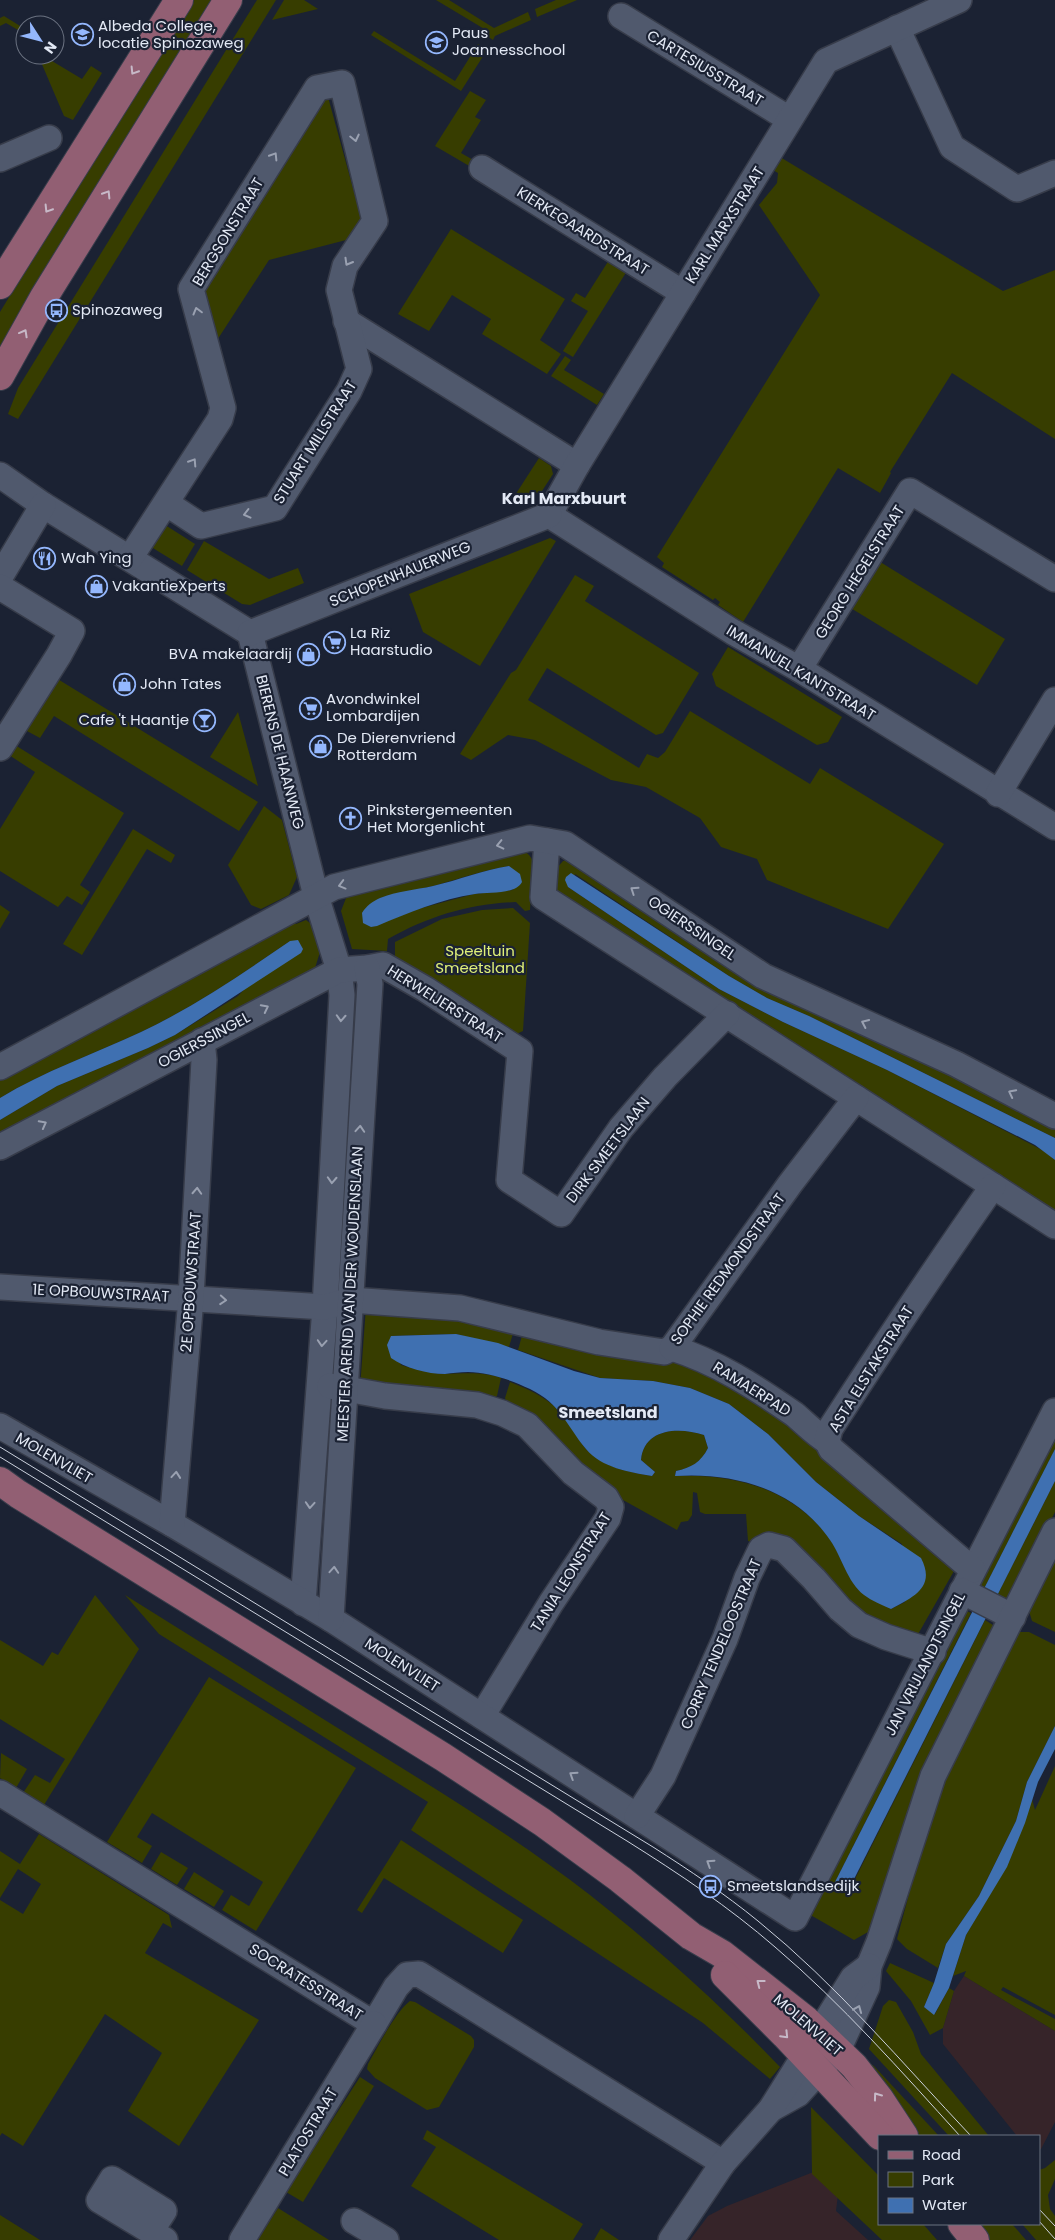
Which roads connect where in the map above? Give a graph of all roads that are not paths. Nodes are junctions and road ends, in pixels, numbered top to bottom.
1 (179, 0) edge
2 (228, 0) edge
3 (959, 0) edge
4 (620, 16) dead end
5 (897, 28) junction
6 (790, 119) junction
7 (48, 138) dead end
8 (0, 159) edge
9 (482, 168) dead end
10 (1055, 173) edge
11 (374, 221) joint
12 (0, 285) edge
13 (683, 293) junction
14 (346, 321) junction
15 (0, 376) edge
16 (577, 465) junction
17 (0, 475) edge
18 (166, 503) junction
19 (43, 505) junction
20 (549, 515) junction
21 (130, 558) junction
22 (0, 577) edge
23 (1055, 579) edge
24 (0, 587) edge
25 (250, 633) junction
26 (799, 669) junction
27 (1055, 700) edge
28 (1046, 735) edge
29 (0, 748) edge
30 (998, 794) junction
31 (1055, 827) edge
32 (547, 841) junction
33 (316, 896) junction
34 (368, 968) junction
35 (339, 970) junction
36 (727, 1014) junction
37 (202, 1041) junction
38 (520, 1051) joint
39 (0, 1067) edge
40 (856, 1098) junction
41 (1055, 1116) edge
42 (0, 1147) edge
43 (993, 1186) junction
44 (1055, 1226) edge
45 (0, 1287) edge
46 (191, 1298) junction
47 (351, 1300) junction
48 (325, 1307) junction
49 (672, 1348) junction
50 (319, 1385) junction
51 (346, 1390) junction
52 (1055, 1411) edge
53 (0, 1426) edge
54 (826, 1441) junction
55 (6, 1488) edge
56 (172, 1524) junction
57 (1055, 1531) edge
58 (968, 1585) junction
59 (303, 1603) junction
60 (1007, 1614) junction
61 (331, 1619) junction
62 (933, 1652) junction
63 (482, 1716) junction
64 (0, 1793) edge
65 (637, 1816) junction
66 (795, 1918) joint
67 (691, 1936) junction
68 (374, 2024) junction
69 (829, 2041) junction
70 (812, 2064) junction
71 (879, 2135) edge
72 (903, 2135) edge
73 (723, 2163) junction
74 (354, 2221) dead end
75 (963, 2225) edge
76 (242, 2240) edge
77 (386, 2240) edge
78 (671, 2240) edge
79 (975, 2240) edge

1 -> 12 main road
15 -> 2 main road
3 - 5 street, KARL MARXSTRAAT
4 - 6 street, CARTESIUSSTRAAT
5 - 6 street, KARL MARXSTRAAT
5 - 10 street
6 - 13 street, KARL MARXSTRAAT
7 - 8 street
9 - 13 street, KIERKEGAARDSTRAAT
11 -> 14 street, STUART MILLSTRAAT
18 -> 11 street, BERGSONSTRAAT
13 - 16 street, KARL MARXSTRAAT
14 - 16 street
14 -> 18 street, STUART MILLSTRAAT
16 - 20 street, KARL MARXSTRAAT
17 - 19 street
18 - 21 street, BERGSONSTRAAT
19 - 21 street
19 - 22 street
20 - 25 street, SCHOPENHAUERWEG
20 - 26 street, IMMANUEL KANTSTRAAT
21 - 25 street
23 - 26 street, GEORG HEGELSTRAAT
24 - 29 street
25 - 33 street, BIERENS DE HAANWEG
26 - 30 street, IMMANUEL KANTSTRAAT
27 - 28 street
28 - 30 street
30 - 31 street, IMMANUEL KANTSTRAAT
32 -> 33 street, OGIERSSINGEL
32 - 36 street
41 -> 32 street, OGIERSSINGEL
33 - 35 street
33 - 39 street, OGIERSSINGEL
34 - 35 street, HERWEIJERSTRAAT
34 - 38 street, HERWEIJERSTRAAT
47 -> 34 street, MEESTER AREND VAN DER WOUDENSLAAN
37 -> 35 street, OGIERSSINGEL
35 -> 48 street, MEESTER AREND VAN DER WOUDENSLAAN
36 - 38 street, DIRK SMEETSLAAN
36 - 40 street
42 -> 37 street, OGIERSSINGEL
46 -> 37 street, 2E OPBOUWSTRAAT
40 - 43 street
40 - 49 street, SOPHIE REDMONDSTRAAT
43 - 44 street
43 - 54 street, ASTA ELSTAKSTRAAT
45 - 46 street, 1E OPBOUWSTRAAT
46 -> 48 street, 1E OPBOUWSTRAAT
56 -> 46 street, 2E OPBOUWSTRAAT
47 - 48 street, 1E OPBOUWSTRAAT
47 - 49 street, SOPHIE REDMONDSTRAAT
47 - 51 street, MEESTER AREND VAN DER WOUDENSLAAN
48 -> 50 street, MEESTER AREND VAN DER WOUDENSLAAN
49 - 54 street, RAMAERPAD
50 - 51 street, TANIA LEONSTRAAT
50 -> 59 street, MEESTER AREND VAN DER WOUDENSLAAN
61 -> 51 street, MEESTER AREND VAN DER WOUDENSLAAN
51 - 63 street, TANIA LEONSTRAAT
52 - 58 street, JAN VRIJLANDTSINGEL
53 - 56 street, MOLENVLIET
54 - 58 street, ASTA ELSTAKSTRAAT
55 - 67 main road, MOLENVLIET
56 - 59 street, MOLENVLIET
57 - 60 street
58 - 60 street
58 - 62 street, JAN VRIJLANDTSINGEL
59 - 61 street, MOLENVLIET
60 - 69 street
61 - 63 street, MOLENVLIET
62 - 65 street, CORRY TENDELOOSTRAAT
62 - 66 street, JAN VRIJLANDTSINGEL
65 -> 63 street, MOLENVLIET
64 - 68 street, SOCRATESSTRAAT
66 -> 65 street, MOLENVLIET
69 -> 67 main road, MOLENVLIET
67 -> 70 main road, MOLENVLIET
68 - 73 street, SOCRATESSTRAAT
68 - 76 street, PLATOSTRAAT
69 - 70 street
72 -> 69 main road, MOLENVLIET
70 - 71 main road, MOLENVLIET
70 - 73 street
73 - 78 street
74 - 77 street
75 - 79 main road

